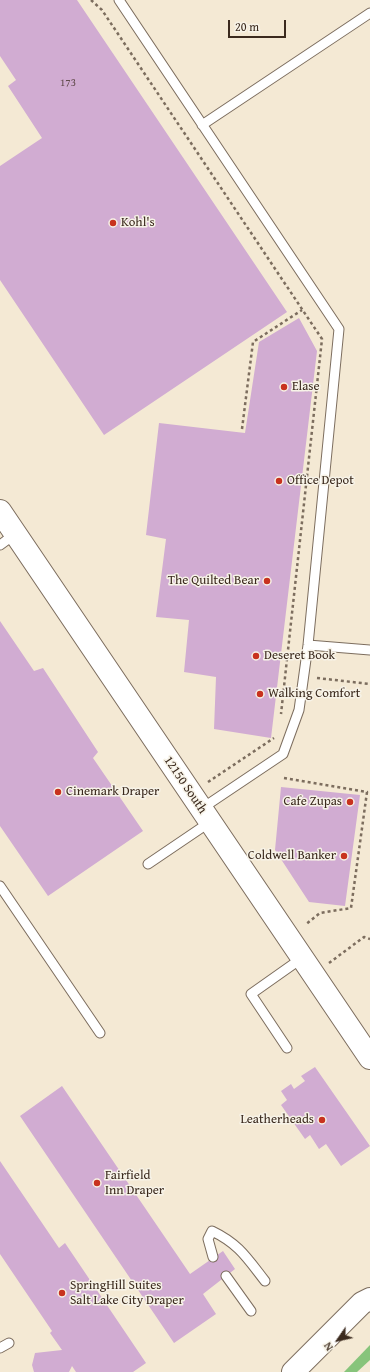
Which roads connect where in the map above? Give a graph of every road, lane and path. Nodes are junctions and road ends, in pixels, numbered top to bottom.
1 (91, 0) edge
2 (119, 0) edge
3 (370, 13) edge
4 (202, 125) junction
5 (302, 310) junction
6 (242, 429) dead end
7 (0, 511) edge
8 (8, 539) edge
9 (308, 645) junction
10 (370, 650) edge
11 (315, 678) dead end
12 (370, 684) edge
13 (280, 720) dead end
14 (279, 735) dead end
15 (284, 778) dead end
16 (206, 784) dead end
17 (206, 816) junction
18 (148, 864) dead end
19 (0, 886) edge
20 (303, 926) dead end
21 (370, 938) edge
22 (302, 958) junction
23 (328, 964) dead end
24 (100, 1033) dead end
25 (287, 1048) dead end
26 (370, 1058) edge
27 (213, 1257) dead end
28 (226, 1276) dead end
29 (265, 1281) dead end
30 (370, 1282) edge
31 (366, 1301) edge
32 (251, 1311) dead end
33 (9, 1343) dead end
34 (0, 1348) edge
35 (293, 1372) edge

1 - 5 path
2 - 4 lane
3 - 4 lane
4 - 9 lane
5 - 6 path
5 - 13 path
7 - 8 street, 12150 South
8 - 17 street, 12150 South
9 - 10 lane
9 - 17 lane
11 - 12 path
14 - 16 path
15 - 20 path
17 - 18 lane
17 - 22 street, 12150 South
19 - 24 lane
21 - 23 path
22 - 25 lane
22 - 26 street, 12150 South
27 - 29 lane
28 - 32 lane
30 - 31 street
31 - 35 street
33 - 34 lane

